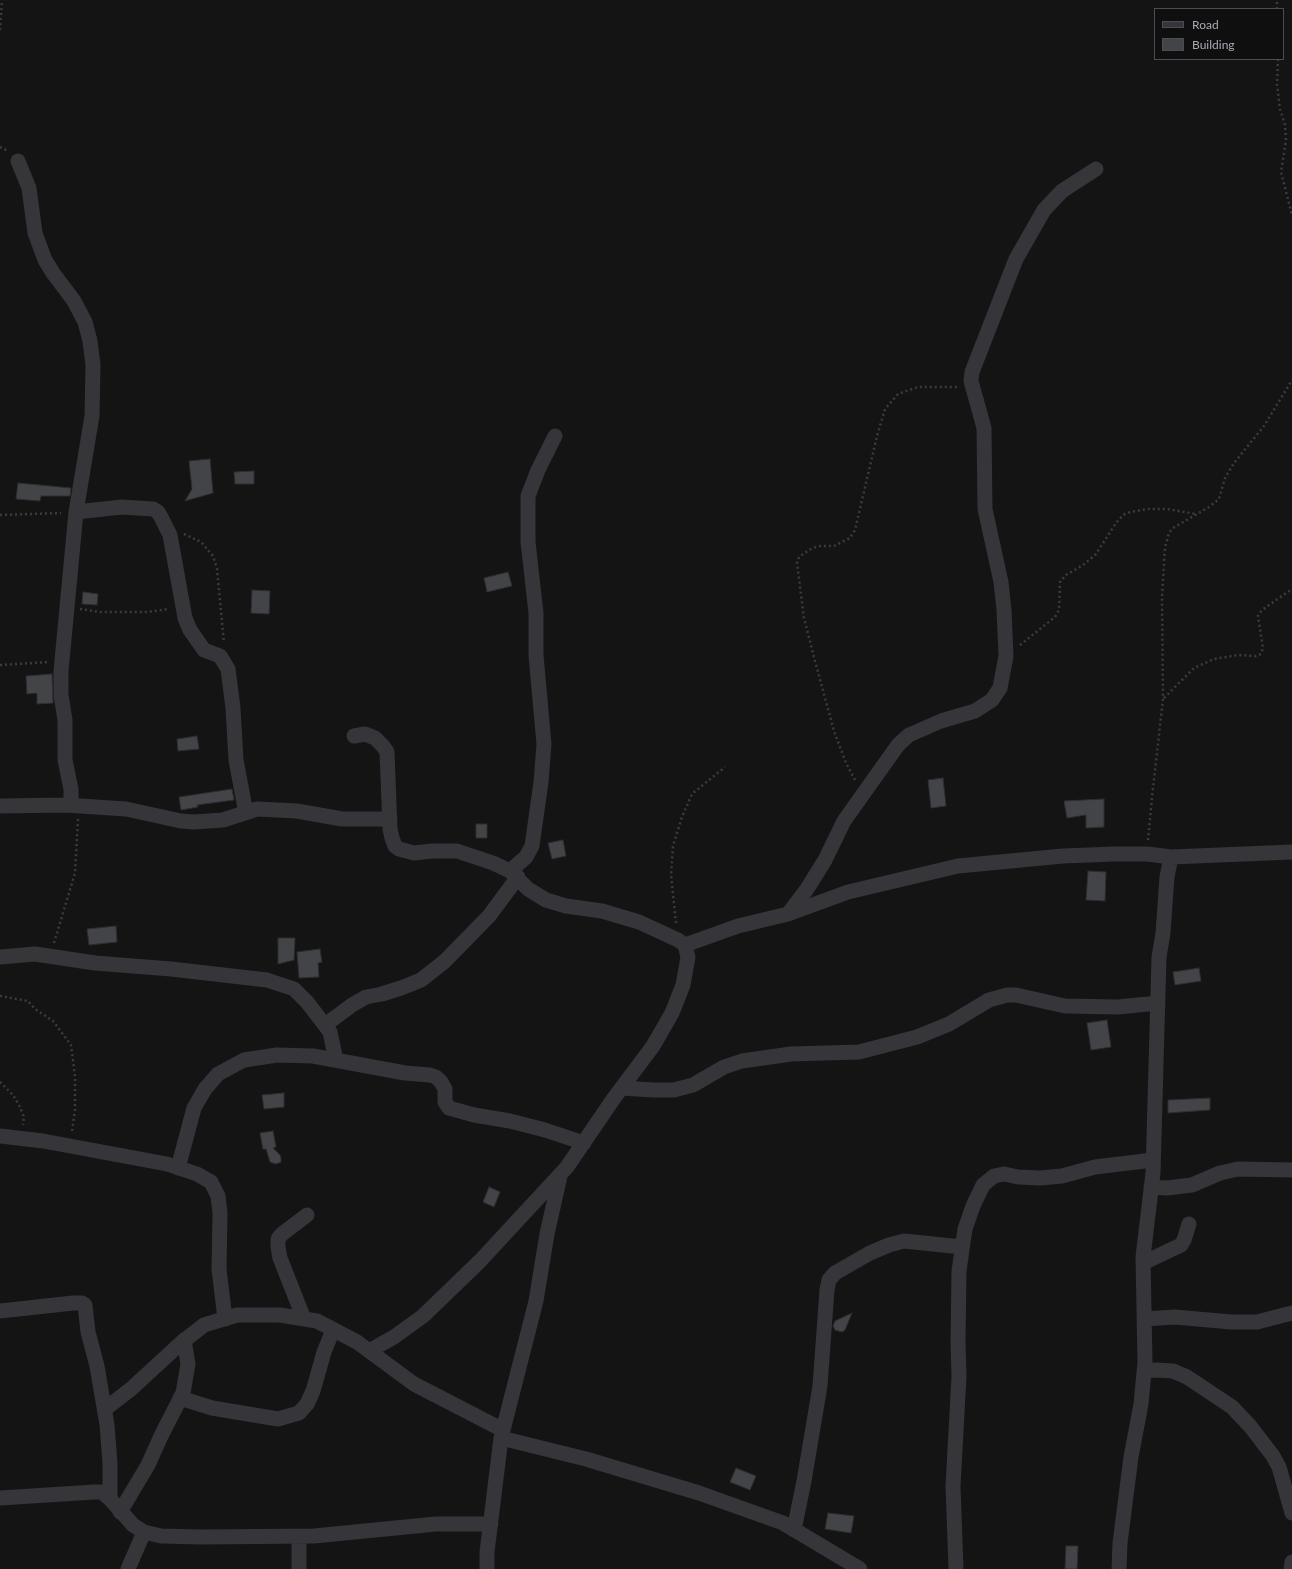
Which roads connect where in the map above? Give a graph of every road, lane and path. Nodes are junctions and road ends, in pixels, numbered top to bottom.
1 (2, 0) edge
2 (0, 30) edge
3 (1278, 60) edge
4 (18, 161) dead end
5 (1096, 169) dead end
6 (1292, 215) edge
7 (1292, 380) edge
8 (971, 381) junction
9 (555, 436) dead end
10 (76, 512) junction
11 (1196, 514) junction
12 (0, 515) edge
13 (166, 525) junction
14 (1292, 589) edge
15 (68, 606) junction
16 (183, 609) junction
17 (220, 656) junction
18 (1006, 656) junction
19 (61, 661) junction
20 (0, 665) edge
21 (1163, 699) junction
22 (354, 736) dead end
23 (725, 767) dead end
24 (863, 794) junction
25 (75, 805) junction
26 (0, 806) edge
27 (246, 812) junction
28 (390, 819) junction
29 (1292, 852) edge
30 (1148, 854) junction
31 (1172, 857) junction
32 (514, 874) junction
33 (788, 914) junction
34 (682, 943) junction
35 (50, 956) junction
36 (0, 957) edge
37 (0, 996) edge
38 (1158, 1003) junction
39 (325, 1025) junction
40 (336, 1060) junction
41 (0, 1082) edge
42 (622, 1088) junction
43 (0, 1136) edge
44 (21, 1138) junction
45 (584, 1143) junction
46 (71, 1146) junction
47 (1153, 1160) junction
48 (178, 1168) junction
49 (1292, 1170) edge
50 (560, 1175) junction
51 (1151, 1187) junction
52 (307, 1215) dead end
53 (1189, 1224) dead end
54 (962, 1247) junction
55 (1143, 1263) junction
56 (0, 1311) edge
57 (1292, 1313) edge
58 (225, 1319) junction
59 (304, 1319) junction
60 (1144, 1319) junction
61 (333, 1330) junction
62 (184, 1340) junction
63 (369, 1351) junction
64 (1144, 1371) junction
65 (180, 1398) junction
66 (105, 1409) junction
67 (502, 1434) junction
68 (0, 1498) edge
69 (110, 1498) junction
70 (120, 1512) junction
71 (1292, 1513) edge
72 (491, 1524) junction
73 (794, 1530) junction
74 (144, 1532) junction
75 (300, 1536) junction
76 (1292, 1562) edge
77 (128, 1569) edge
78 (299, 1569) edge
79 (487, 1569) edge
80 (860, 1569) edge
81 (956, 1569) edge
82 (1119, 1569) edge
83 (1291, 1569) edge

1 - 2 path
3 - 6 path
4 - 10 street
5 - 8 street
7 - 11 path
8 - 18 street
8 - 24 path
9 - 32 street
10 - 12 path
10 - 13 street
10 - 15 street
11 - 18 path
11 - 21 path
13 - 16 street
13 - 17 path
14 - 21 path
15 - 16 path
15 - 19 street
16 - 17 street
17 - 27 street
18 - 24 street
19 - 20 path
19 - 25 street
21 - 30 path
22 - 28 street
23 - 34 path
24 - 33 street
25 - 26 street
25 - 27 street
25 - 35 path
27 - 28 street
28 - 32 street
29 - 31 street
30 - 31 street
30 - 33 street
31 - 38 street
32 - 34 street
32 - 39 street
33 - 34 street
34 - 42 street
35 - 36 street
35 - 39 street
37 - 46 path
38 - 42 street
38 - 47 street
39 - 40 street
40 - 45 street
40 - 48 street
41 - 44 path
42 - 45 street
43 - 44 street
44 - 46 street
45 - 50 street
46 - 48 street
47 - 51 street
47 - 54 street
48 - 58 street
49 - 51 street
50 - 63 street
50 - 67 street
51 - 55 street
52 - 59 street
53 - 55 street
54 - 73 street
54 - 81 street
55 - 60 street
56 - 66 street
57 - 60 street
58 - 59 street
58 - 62 street
59 - 61 street
60 - 64 street
61 - 63 street
61 - 65 street
62 - 65 street
62 - 66 street
63 - 67 street
64 - 71 street
64 - 82 street
65 - 70 street
66 - 69 street
67 - 72 street
67 - 73 street
68 - 69 street
69 - 70 street
70 - 74 street
72 - 75 street
72 - 79 street
73 - 80 street
74 - 75 street
74 - 77 street
75 - 78 street
76 - 83 street

